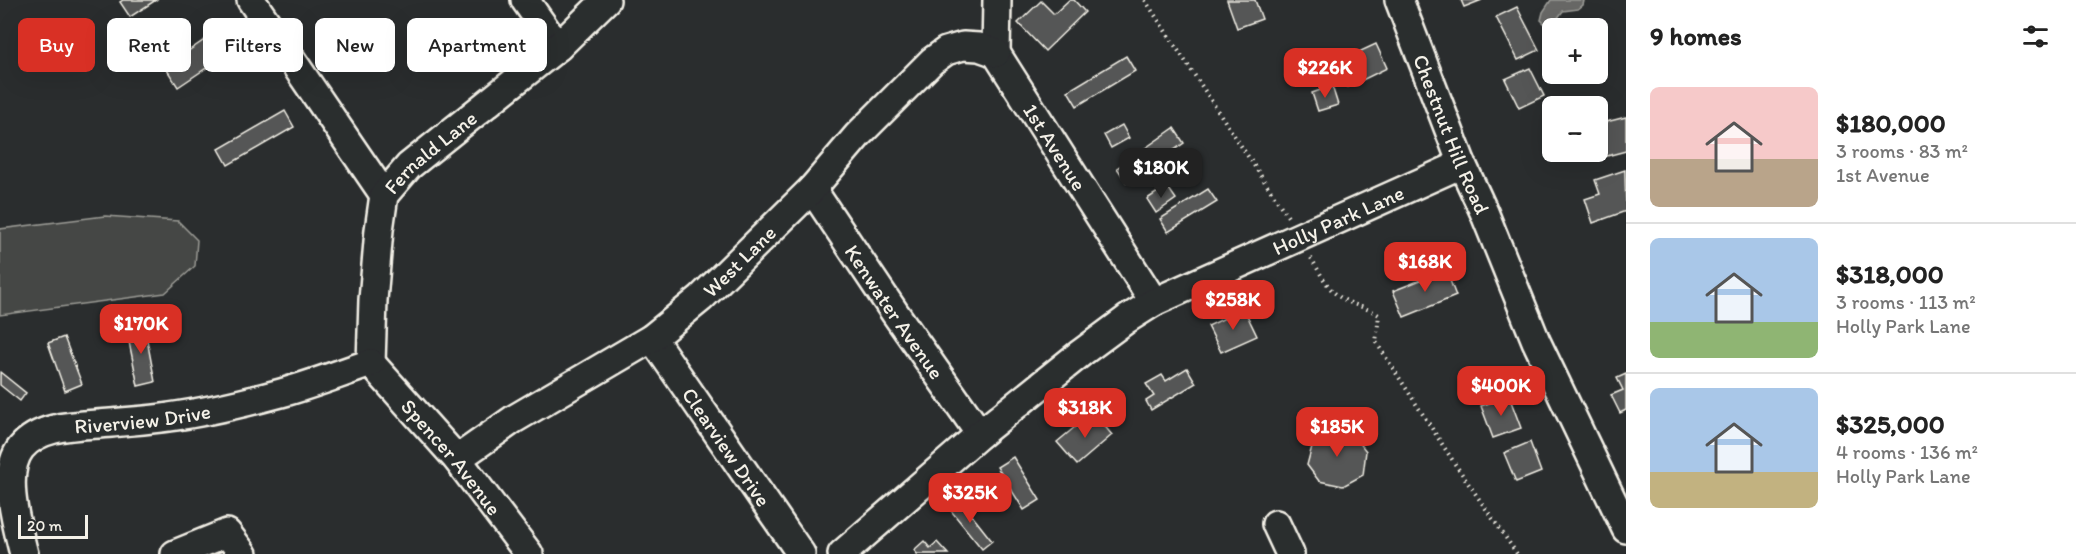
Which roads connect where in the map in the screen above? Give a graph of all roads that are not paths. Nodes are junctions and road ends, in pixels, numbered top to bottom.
1 (251, 0) edge
2 (525, 0) edge
3 (606, 0) edge
4 (997, 0) edge
5 (1400, 0) edge
6 (558, 47) junction
7 (996, 53) junction
8 (1462, 164) junction
9 (812, 189) junction
10 (384, 195) junction
11 (1154, 302) junction
12 (652, 338) junction
13 (371, 363) junction
14 (980, 434) junction
15 (457, 459) junction
16 (1276, 524) dead end
17 (1626, 528) edge
18 (235, 543) edge
19 (24, 554) edge
20 (175, 554) edge
21 (529, 554) edge
22 (801, 554) edge
23 (842, 554) edge
24 (1290, 554) edge

1 - 10 street
2 - 6 street
3 - 6 street, Fernald Lane
4 - 7 street
5 - 8 street, Chestnut Hill Road
6 - 10 street, Fernald Lane
7 - 9 street, West Lane
7 - 11 street, 1st Avenue
8 - 11 street, Holly Park Lane
8 - 17 street, Chestnut Hill Road
9 - 12 street, West Lane
9 - 14 street, Kenwater Avenue
10 - 13 street, Fernald Lane
11 - 14 street, Holly Park Lane
12 - 15 street, West Lane
12 - 22 street, Clearview Drive
13 - 15 street, Spencer Avenue
13 - 19 street, Riverview Drive
14 - 23 street, Holly Park Lane
15 - 21 street, Spencer Avenue
16 - 24 street
18 - 20 street

